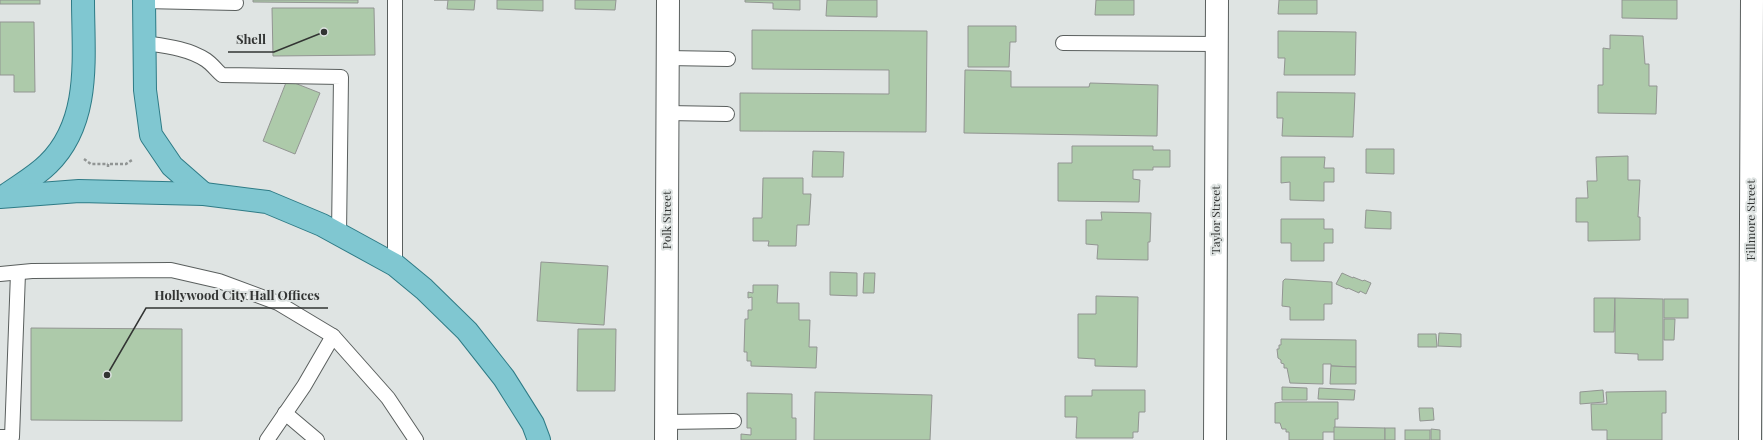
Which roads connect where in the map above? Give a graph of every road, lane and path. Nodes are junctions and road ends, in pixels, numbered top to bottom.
1 (84, 0) edge
2 (395, 0) edge
3 (668, 0) edge
4 (1217, 0) edge
5 (1752, 0) edge
6 (144, 1) edge
7 (236, 3) dead end
8 (144, 43) junction
9 (1063, 43) dead end
10 (1217, 44) junction
11 (667, 58) junction
12 (728, 59) dead end
13 (667, 113) junction
14 (727, 114) dead end
15 (84, 159) dead end
16 (108, 164) dead end
17 (204, 194) junction
18 (3, 196) edge
19 (339, 234) junction
20 (395, 265) junction
21 (18, 273) junction
22 (0, 274) edge
23 (333, 336) junction
24 (285, 413) junction
25 (734, 421) dead end
26 (666, 431) edge
27 (0, 437) edge
28 (267, 440) edge
29 (317, 440) edge
30 (416, 440) edge
31 (539, 440) edge
32 (1215, 440) edge
33 (1750, 440) edge

1 - 18 main road
2 - 20 lane
3 - 11 street, Polk Street
4 - 10 street, Taylor Street
5 - 33 street, Fillmore Street
6 - 7 lane
6 - 8 main road
8 - 17 main road
8 - 19 lane
9 - 10 lane
10 - 32 street, Taylor Street
11 - 12 lane
11 - 13 street, Polk Street
13 - 14 lane
13 - 26 street, Polk Street
15 - 16 path
17 - 18 main road
17 - 19 main road
19 - 20 main road
20 - 31 main road
21 - 22 lane
21 - 23 lane
21 - 27 lane
23 - 24 lane
23 - 30 lane
24 - 28 lane
24 - 29 lane
25 - 26 lane

